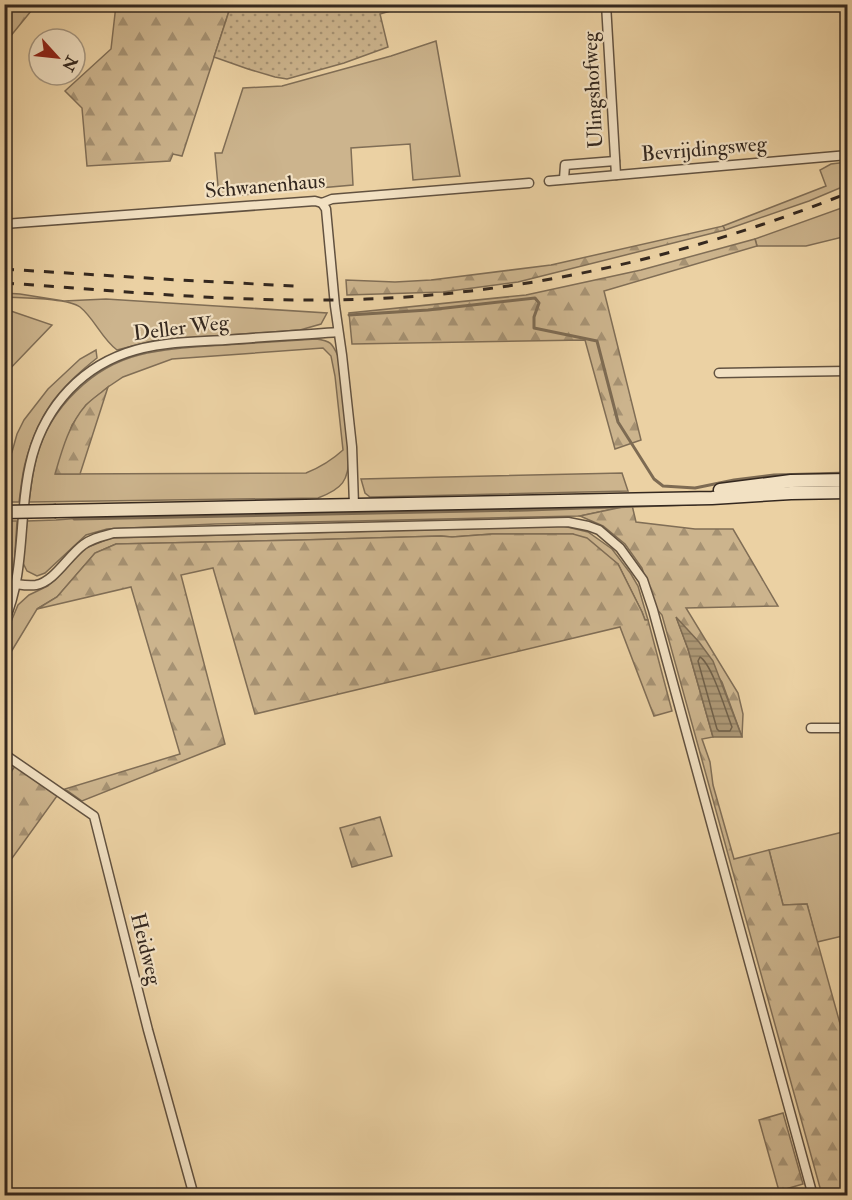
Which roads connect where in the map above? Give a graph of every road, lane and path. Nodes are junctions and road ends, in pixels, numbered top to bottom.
1 (606, 4) edge
2 (848, 154) edge
3 (615, 161) junction
4 (615, 175) junction
5 (564, 179) junction
6 (549, 181) dead end
7 (529, 183) dead end
8 (322, 203) junction
9 (4, 224) edge
10 (338, 332) junction
11 (848, 371) edge
12 (719, 373) dead end
13 (848, 480) edge
14 (848, 492) edge
15 (684, 498) junction
16 (354, 505) junction
17 (4, 512) edge
18 (16, 584) junction
19 (4, 622) edge
20 (811, 728) dead end
21 (848, 728) edge
22 (4, 754) edge
23 (194, 1196) edge
24 (813, 1196) edge

1 - 3 street, Ulingshofweg
2 - 4 street, Bevrijdingsweg
3 - 4 street, Ulingshofweg
3 - 5 street, Bevrijdingsweg
4 - 5 street, Bevrijdingsweg
5 - 6 street, Bevrijdingsweg
7 - 8 street, Schwanenhaus
8 - 9 street, Schwanenhaus
8 - 10 street
10 - 16 street
10 - 18 street, Deller Weg
11 - 12 street
13 - 15 main road
14 - 15 main road
15 - 16 main road
16 - 17 main road, bridge
18 - 19 street, Deller Weg
18 - 24 street
20 - 21 street
22 - 23 street, Heidweg

